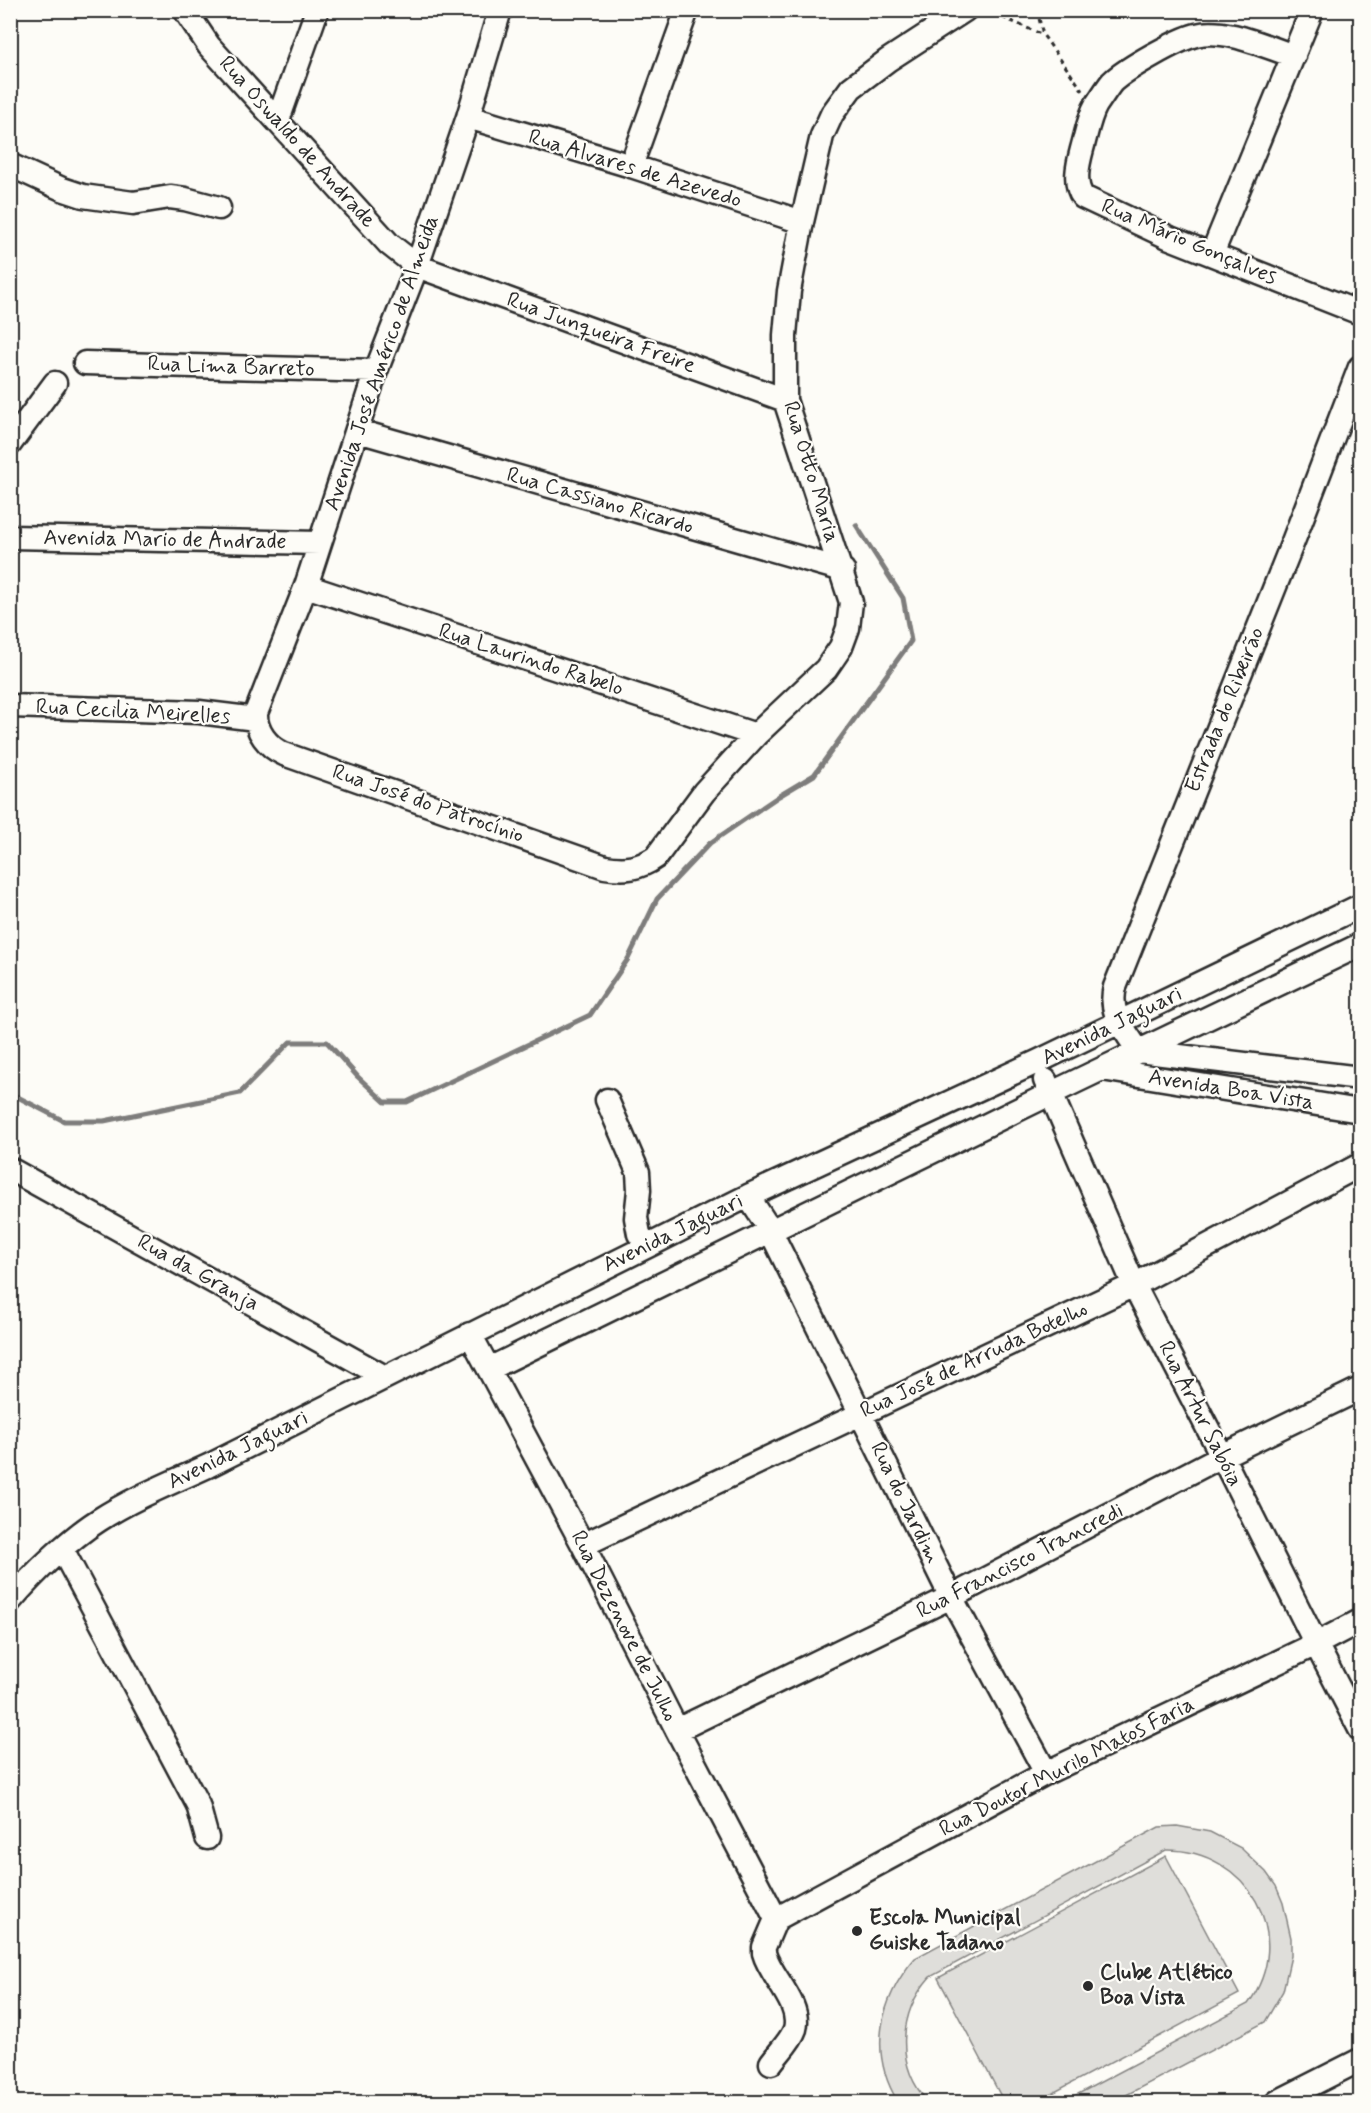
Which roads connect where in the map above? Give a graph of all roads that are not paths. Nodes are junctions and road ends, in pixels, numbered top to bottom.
1 (185, 10) edge
2 (317, 10) edge
3 (500, 10) edge
4 (687, 10) edge
5 (965, 10) edge
6 (1312, 10) edge
7 (1294, 56) junction
8 (468, 117) junction
9 (278, 120) junction
10 (10, 165) edge
11 (631, 166) junction
12 (219, 208) dead end
13 (802, 222) junction
14 (1212, 254) junction
15 (417, 266) junction
16 (1360, 313) edge
17 (85, 363) dead end
18 (1360, 366) edge
19 (376, 371) junction
20 (55, 383) dead end
21 (785, 400) junction
22 (358, 431) junction
23 (10, 444) edge
24 (10, 537) edge
25 (319, 543) junction
26 (843, 570) junction
27 (306, 586) junction
28 (10, 706) edge
29 (256, 716) junction
30 (756, 735) junction
31 (622, 869) joint
32 (1360, 906) edge
33 (1360, 945) edge
34 (1120, 1021) junction
35 (1138, 1051) junction
36 (1039, 1061) junction
37 (1102, 1069) junction
38 (1360, 1078) edge
39 (1050, 1094) junction
40 (607, 1100) dead end
41 (1360, 1111) edge
42 (1360, 1165) edge
43 (10, 1169) edge
44 (748, 1196) junction
45 (770, 1230) junction
46 (647, 1246) junction
47 (1134, 1285) junction
48 (470, 1334) junction
49 (489, 1369) junction
50 (385, 1377) junction
51 (1360, 1389) edge
52 (861, 1415) junction
53 (1222, 1456) junction
54 (583, 1545) junction
55 (62, 1549) junction
56 (951, 1598) junction
57 (10, 1601) edge
58 (1360, 1621) edge
59 (1316, 1644) junction
60 (1360, 1729) edge
61 (677, 1730) junction
62 (1046, 1773) junction
63 (207, 1838) dead end
64 (776, 1919) junction
65 (1360, 2060) edge
66 (771, 2063) dead end
67 (1276, 2103) edge

1 - 9 street, Rua Oswaldo de Andrade
2 - 9 street
3 - 8 street, Avenida José Américo de Almeida
4 - 11 street
5 - 13 street, Rua Otto Maria
6 - 7 street
7 - 14 street
7 - 14 street, Rua Mário Gonçalves
8 - 11 street, Rua Alvares de Azevedo
8 - 15 street, Avenida José Américo de Almeida
9 - 15 street, Rua Oswaldo de Andrade
10 - 12 street
11 - 13 street, Rua Alvares de Azevedo
13 - 21 street, Rua Otto Maria
14 - 16 street, Rua Mário Gonçalves
15 - 19 street, Avenida José Américo de Almeida
15 - 21 street, Rua Junqueira Freire
17 - 19 street, Rua Lima Barreto
18 - 34 street, Estrada do Ribeirão
19 - 22 street, Avenida José Américo de Almeida
20 - 23 street
21 - 26 street, Rua Otto Maria
22 - 25 street, Avenida José Américo de Almeida
22 - 26 street, Rua Cassiano Ricardo
24 - 25 street, Avenida Mario de Andrade
25 - 27 street, Avenida José Américo de Almeida
26 - 30 street, Rua Otto Maria
27 - 29 street, Avenida José Américo de Almeida
27 - 30 street, Rua Laurindo Rabelo
28 - 29 street, Rua Cecilia Meirelles
29 - 31 street, Rua José do Patrocínio
30 - 31 street, Rua Otto Maria
32 - 34 street, Avenida Jaguari
33 - 35 street, Avenida Jaguari
34 - 35 street, Estrada do Ribeirão
34 - 36 street, Avenida Jaguari
35 - 37 street, Avenida Jaguari
35 - 38 street, Avenida Boa Vista
36 - 39 street, Rua Artur Sabóia
36 - 44 street, Avenida Jaguari
37 - 39 street, Avenida Jaguari
37 - 41 street, Avenida Boa Vista
39 - 45 street, Avenida Jaguari
39 - 47 street, Rua Artur Sabóia
40 - 46 street
42 - 47 street, Rua José de Arruda Botelho
43 - 50 street, Rua da Granja
44 - 45 street, Rua do Jardim
44 - 46 street, Avenida Jaguari
45 - 49 street, Avenida Jaguari
45 - 52 street, Rua do Jardim
46 - 48 street, Avenida Jaguari
47 - 52 street, Rua José de Arruda Botelho
47 - 53 street, Rua Artur Sabóia
48 - 49 street, Rua Dezenove de Julho
48 - 50 street, Avenida Jaguari
49 - 54 street, Rua Dezenove de Julho
50 - 55 street, Avenida Jaguari
51 - 53 street, Rua Francisco Trancredi
52 - 54 street, Rua José de Arruda Botelho
52 - 56 street, Rua do Jardim
53 - 56 street, Rua Francisco Trancredi
53 - 59 street, Rua Artur Sabóia
54 - 61 street, Rua Dezenove de Julho
55 - 57 street, Avenida Jaguari
55 - 63 street
56 - 61 street, Rua Francisco Trancredi
56 - 62 street, Rua do Jardim
58 - 59 street, Rua Doutor Murilo Matos Faria
59 - 60 street, Rua Artur Sabóia
59 - 62 street, Rua Doutor Murilo Matos Faria
61 - 64 street, Rua Dezenove de Julho
62 - 64 street, Rua Doutor Murilo Matos Faria
64 - 66 street
65 - 67 street

